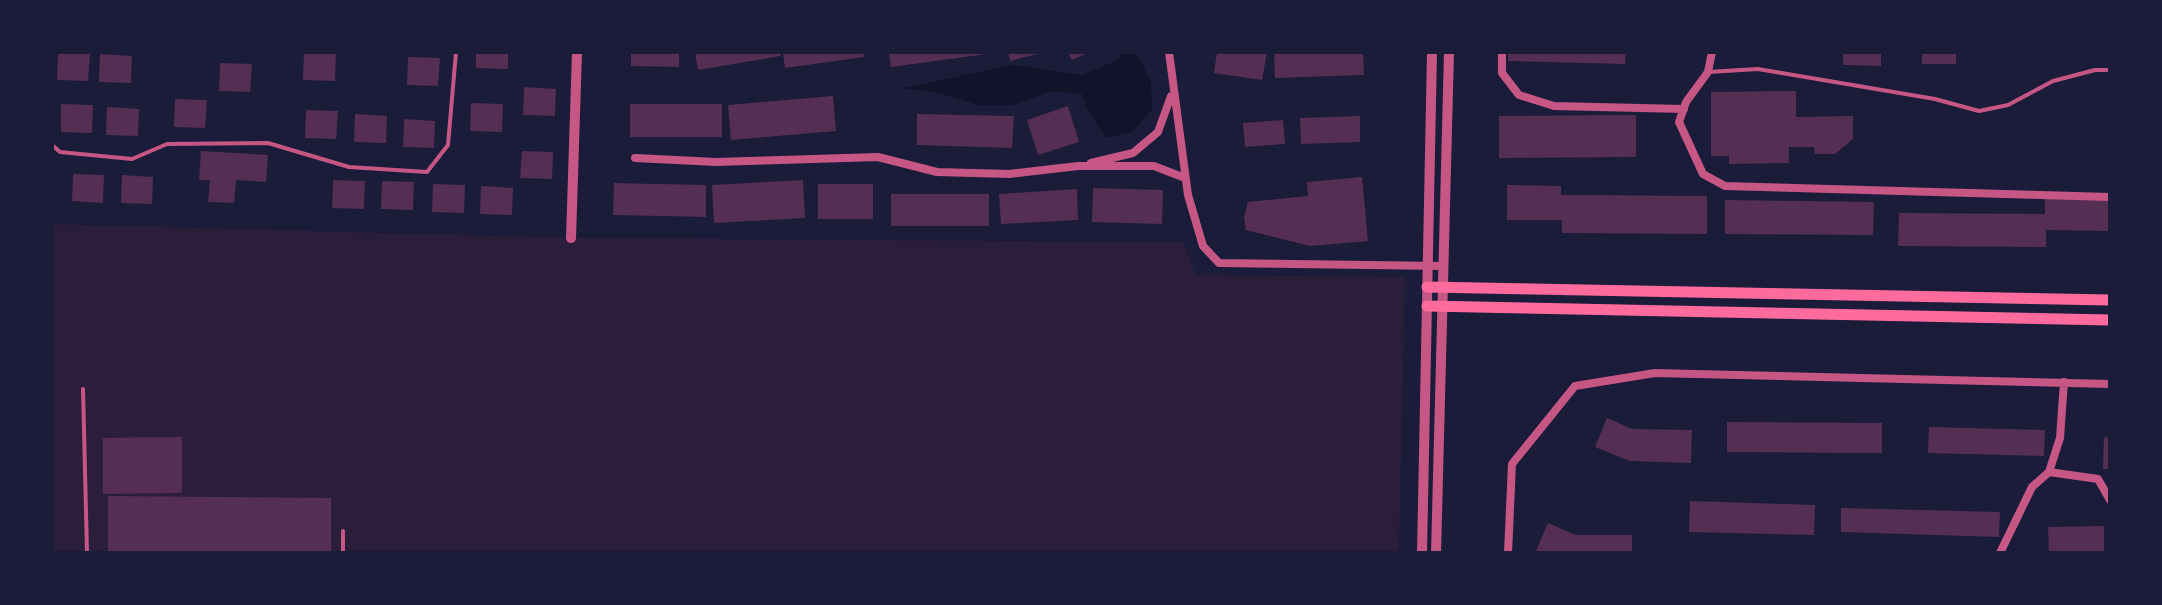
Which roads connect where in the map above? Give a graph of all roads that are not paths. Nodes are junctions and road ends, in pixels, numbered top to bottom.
1 (456, 52) edge
2 (577, 52) edge
3 (1169, 52) edge
4 (1432, 52) edge
5 (1449, 52) edge
6 (1502, 52) edge
7 (1712, 52) edge
8 (2110, 70) edge
9 (1708, 72) junction
10 (1173, 90) junction
11 (1684, 109) junction
12 (52, 145) edge
13 (635, 158) dead end
14 (1078, 166) junction
15 (1185, 178) junction
16 (2110, 197) edge
17 (571, 238) dead end
18 (1443, 266) junction
19 (1427, 267) junction
20 (1427, 287) junction
21 (1442, 287) junction
22 (2110, 300) edge
23 (1427, 306) junction
24 (1442, 307) junction
25 (2110, 320) edge
26 (2064, 382) junction
27 (2110, 384) edge
28 (83, 389) dead end
29 (2049, 472) junction
30 (2110, 500) edge
31 (343, 531) dead end
32 (87, 553) edge
33 (343, 553) edge
34 (1422, 553) edge
35 (1436, 553) edge
36 (1508, 553) edge
37 (2000, 553) edge

1 - 12 lane
2 - 17 street
3 - 10 street
4 - 19 street
5 - 18 street
6 - 11 street
7 - 9 street
8 - 9 lane
9 - 11 street
10 - 14 street
10 - 15 street
11 - 16 street
13 - 14 street
14 - 15 street
15 - 19 street
18 - 19 street
18 - 21 street
19 - 20 street
20 - 21 main road
20 - 23 street
21 - 22 main road
21 - 24 street
23 - 24 main road
23 - 34 street
24 - 25 main road
24 - 35 street
26 - 27 street
26 - 29 street
26 - 36 street
28 - 32 lane
29 - 30 street
29 - 37 street
31 - 33 lane

